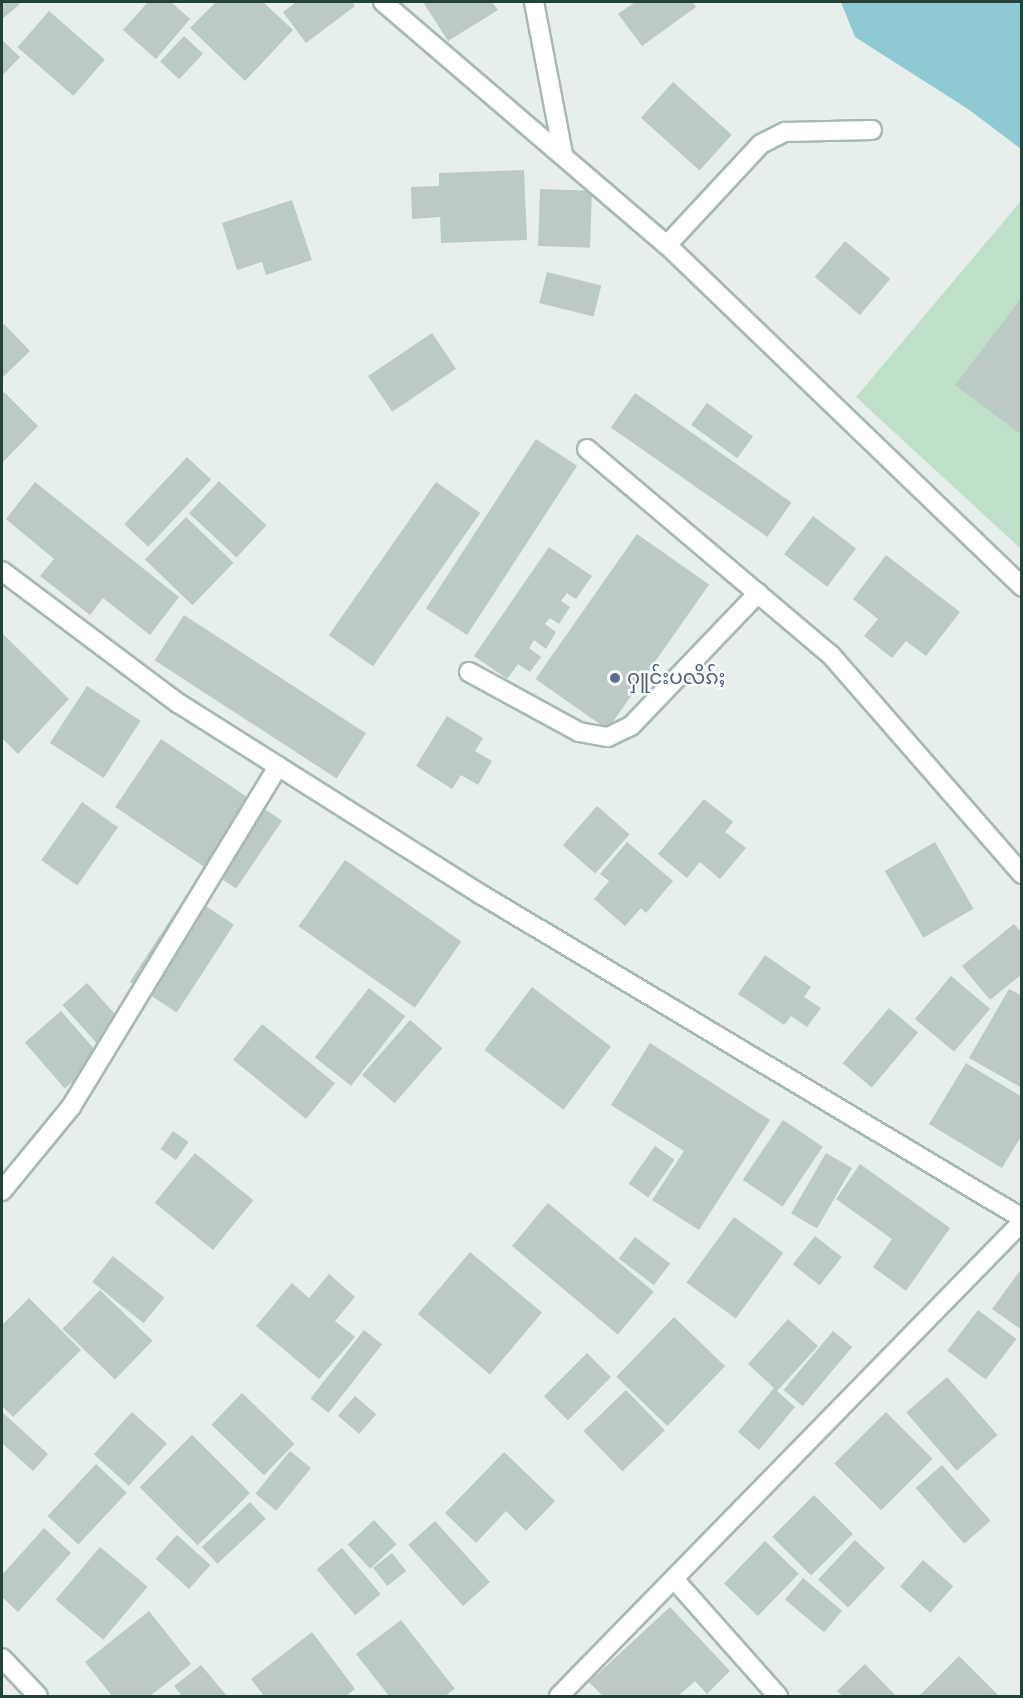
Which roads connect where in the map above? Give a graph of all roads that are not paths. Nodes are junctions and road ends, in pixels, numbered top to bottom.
1 (382, 2) edge
2 (534, 2) edge
3 (872, 130) dead end
4 (563, 154) junction
5 (667, 245) junction
6 (587, 449) dead end
7 (2, 571) edge
8 (1022, 587) edge
9 (758, 593) junction
10 (469, 672) dead end
11 (278, 766) junction
12 (1022, 874) edge
13 (2, 1191) edge
14 (1022, 1218) edge
15 (1022, 1222) edge
16 (674, 1579) junction
17 (2, 1658) edge
18 (39, 1696) edge
19 (559, 1696) edge
20 (778, 1696) edge

1 - 4 street
2 - 4 street
3 - 5 street
4 - 5 street
5 - 8 street
6 - 9 street
7 - 11 street
9 - 10 street
9 - 12 street
11 - 13 street
11 - 14 street
15 - 16 street
16 - 19 street
16 - 20 street
17 - 18 street

